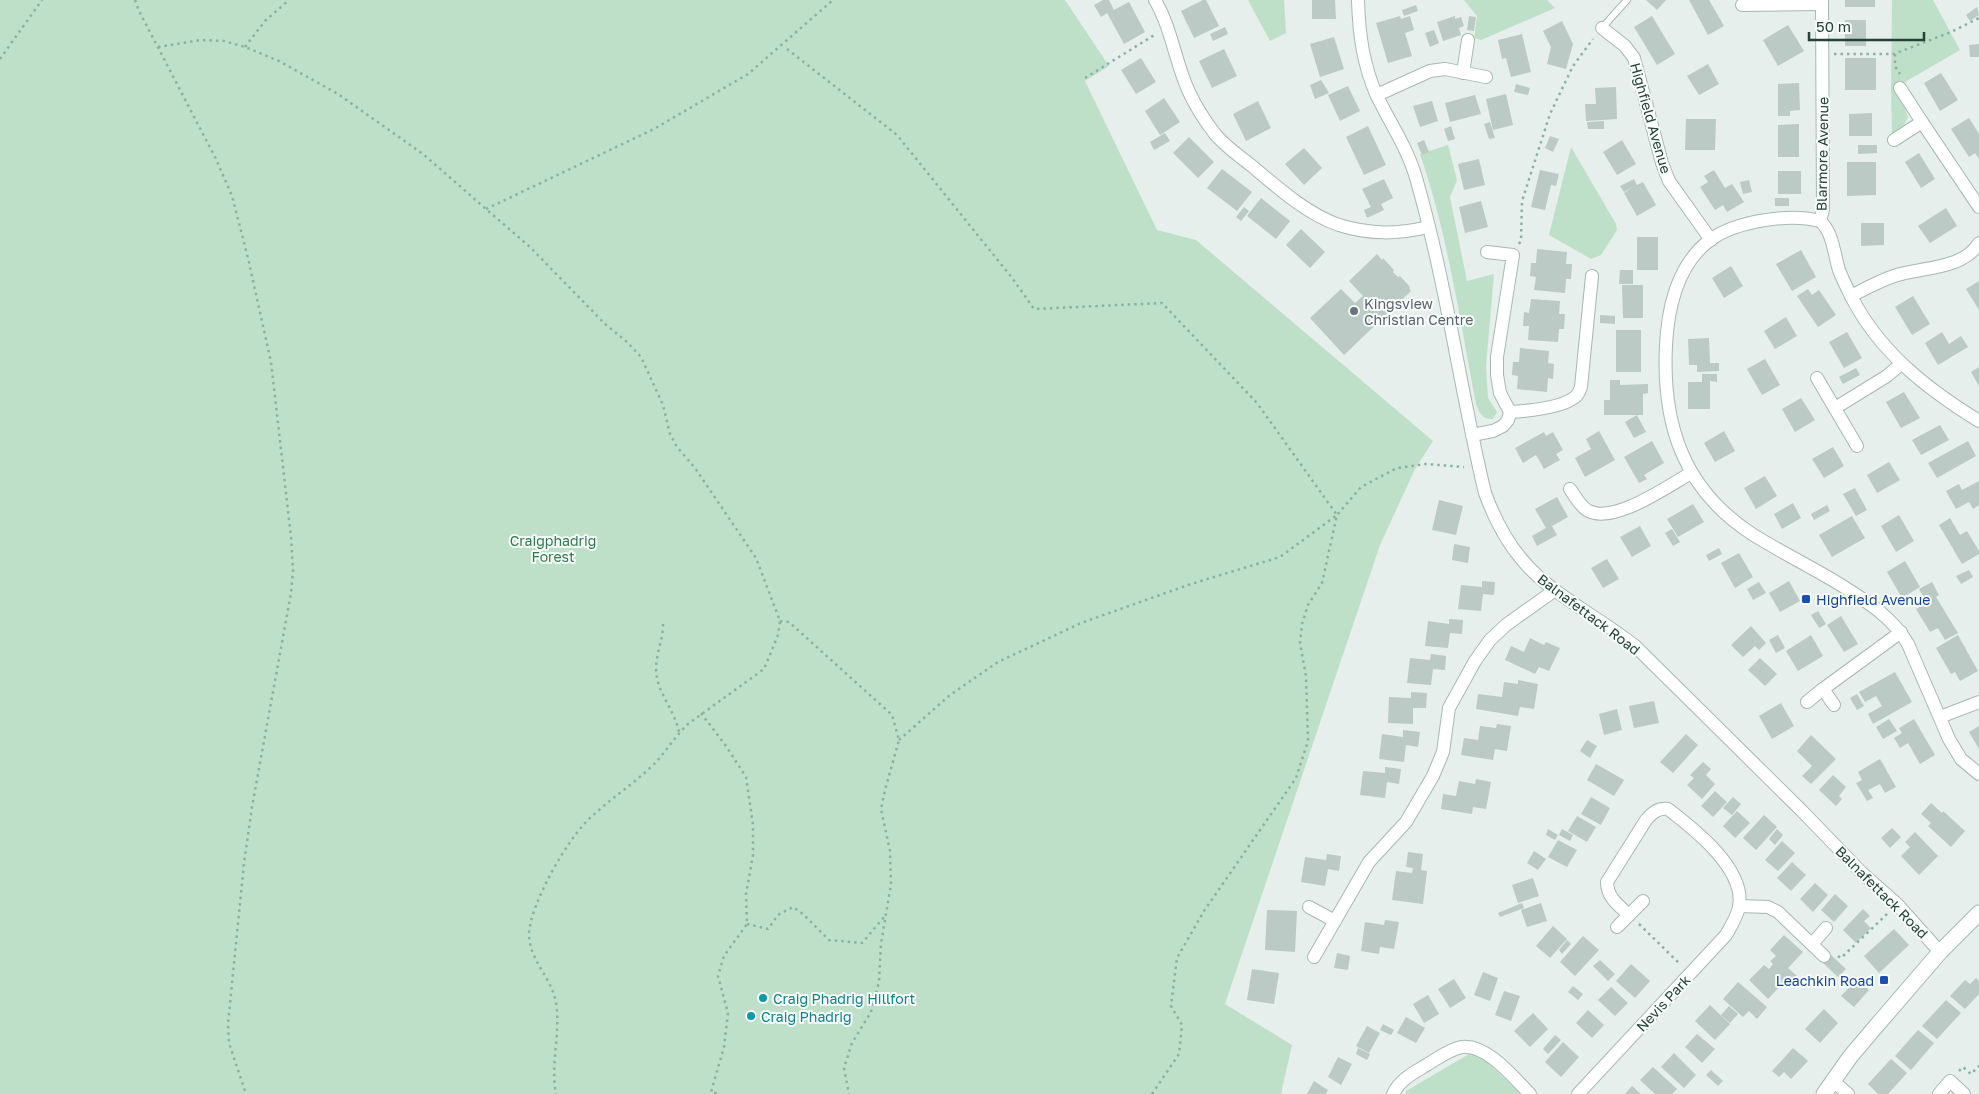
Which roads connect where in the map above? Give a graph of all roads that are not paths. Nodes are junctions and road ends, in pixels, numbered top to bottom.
1 (1155, 0) edge
2 (1358, 0) edge
3 (1627, 0) edge
4 (1758, 2) edge
5 (1822, 2) edge
6 (1742, 5) dead end
7 (1602, 28) joint
8 (1468, 40) dead end
9 (1463, 73) junction
10 (1486, 77) dead end
11 (1900, 88) road end
12 (1377, 95) junction
13 (1922, 122) junction
14 (1894, 140) dead end
15 (1979, 207) edge
16 (1820, 221) junction
17 (1429, 227) junction
18 (1711, 240) junction
19 (1979, 243) edge
20 (1487, 252) dead end
21 (1592, 276) dead end
22 (1851, 296) junction
23 (1901, 364) junction
24 (1817, 378) dead end
25 (1835, 408) junction
26 (1510, 412) junction
27 (1979, 421) edge
28 (1472, 435) junction
29 (1857, 446) dead end
30 (1691, 473) junction
31 (1570, 489) dead end
32 (1555, 590) junction
33 (1901, 632) junction
34 (1823, 689) junction
35 (1807, 702) dead end
36 (1979, 702) edge
37 (1834, 705) dead end
38 (1940, 717) junction
39 (1979, 774) edge
40 (1642, 902) dead end
41 (1740, 906) junction
42 (1309, 907) dead end
43 (1979, 913) edge
44 (1629, 915) junction
45 (1335, 921) junction
46 (1617, 927) dead end
47 (1826, 928) dead end
48 (1812, 944) junction
49 (1940, 952) junction
50 (1824, 956) road end
51 (1314, 957) dead end
52 (1832, 1080) junction
53 (1393, 1094) edge
54 (1530, 1094) edge
55 (1578, 1094) edge
56 (1824, 1094) edge
57 (1848, 1094) edge
58 (1939, 1094) edge
59 (1964, 1094) edge

1 - 17 street
2 - 12 street, Balnafettack Road
3 - 7 lane
4 - 5 street, Blarmore Avenue
4 - 6 street, Blarmore Avenue
5 - 16 street, Blarmore Avenue
7 - 18 street, Highfield Avenue
8 - 9 street
9 - 10 street
9 - 12 street
11 - 13 street
12 - 17 street, Balnafettack Road
13 - 14 street
13 - 15 street
16 - 18 street
16 - 22 street, Blarmore Avenue
17 - 28 street, Balnafettack Road
18 - 30 street
19 - 22 street
20 - 26 street
21 - 26 street
22 - 23 street, Blarmore Avenue
23 - 25 street
23 - 27 street, Blarmore Avenue
24 - 25 street
25 - 29 street
26 - 28 street
28 - 32 street, Balnafettack Road
30 - 31 street
30 - 33 street
32 - 45 street
32 - 49 street, Balnafettack Road
33 - 34 street
33 - 38 street
34 - 35 street
34 - 37 street
36 - 38 street
38 - 39 street
40 - 44 street
41 - 44 street
41 - 48 street
41 - 55 street, Nevis Park
42 - 45 street
43 - 49 street
44 - 46 street
45 - 51 street
47 - 48 street
48 - 50 street
49 - 52 street
52 - 56 street
52 - 57 street
53 - 54 street
58 - 59 street

